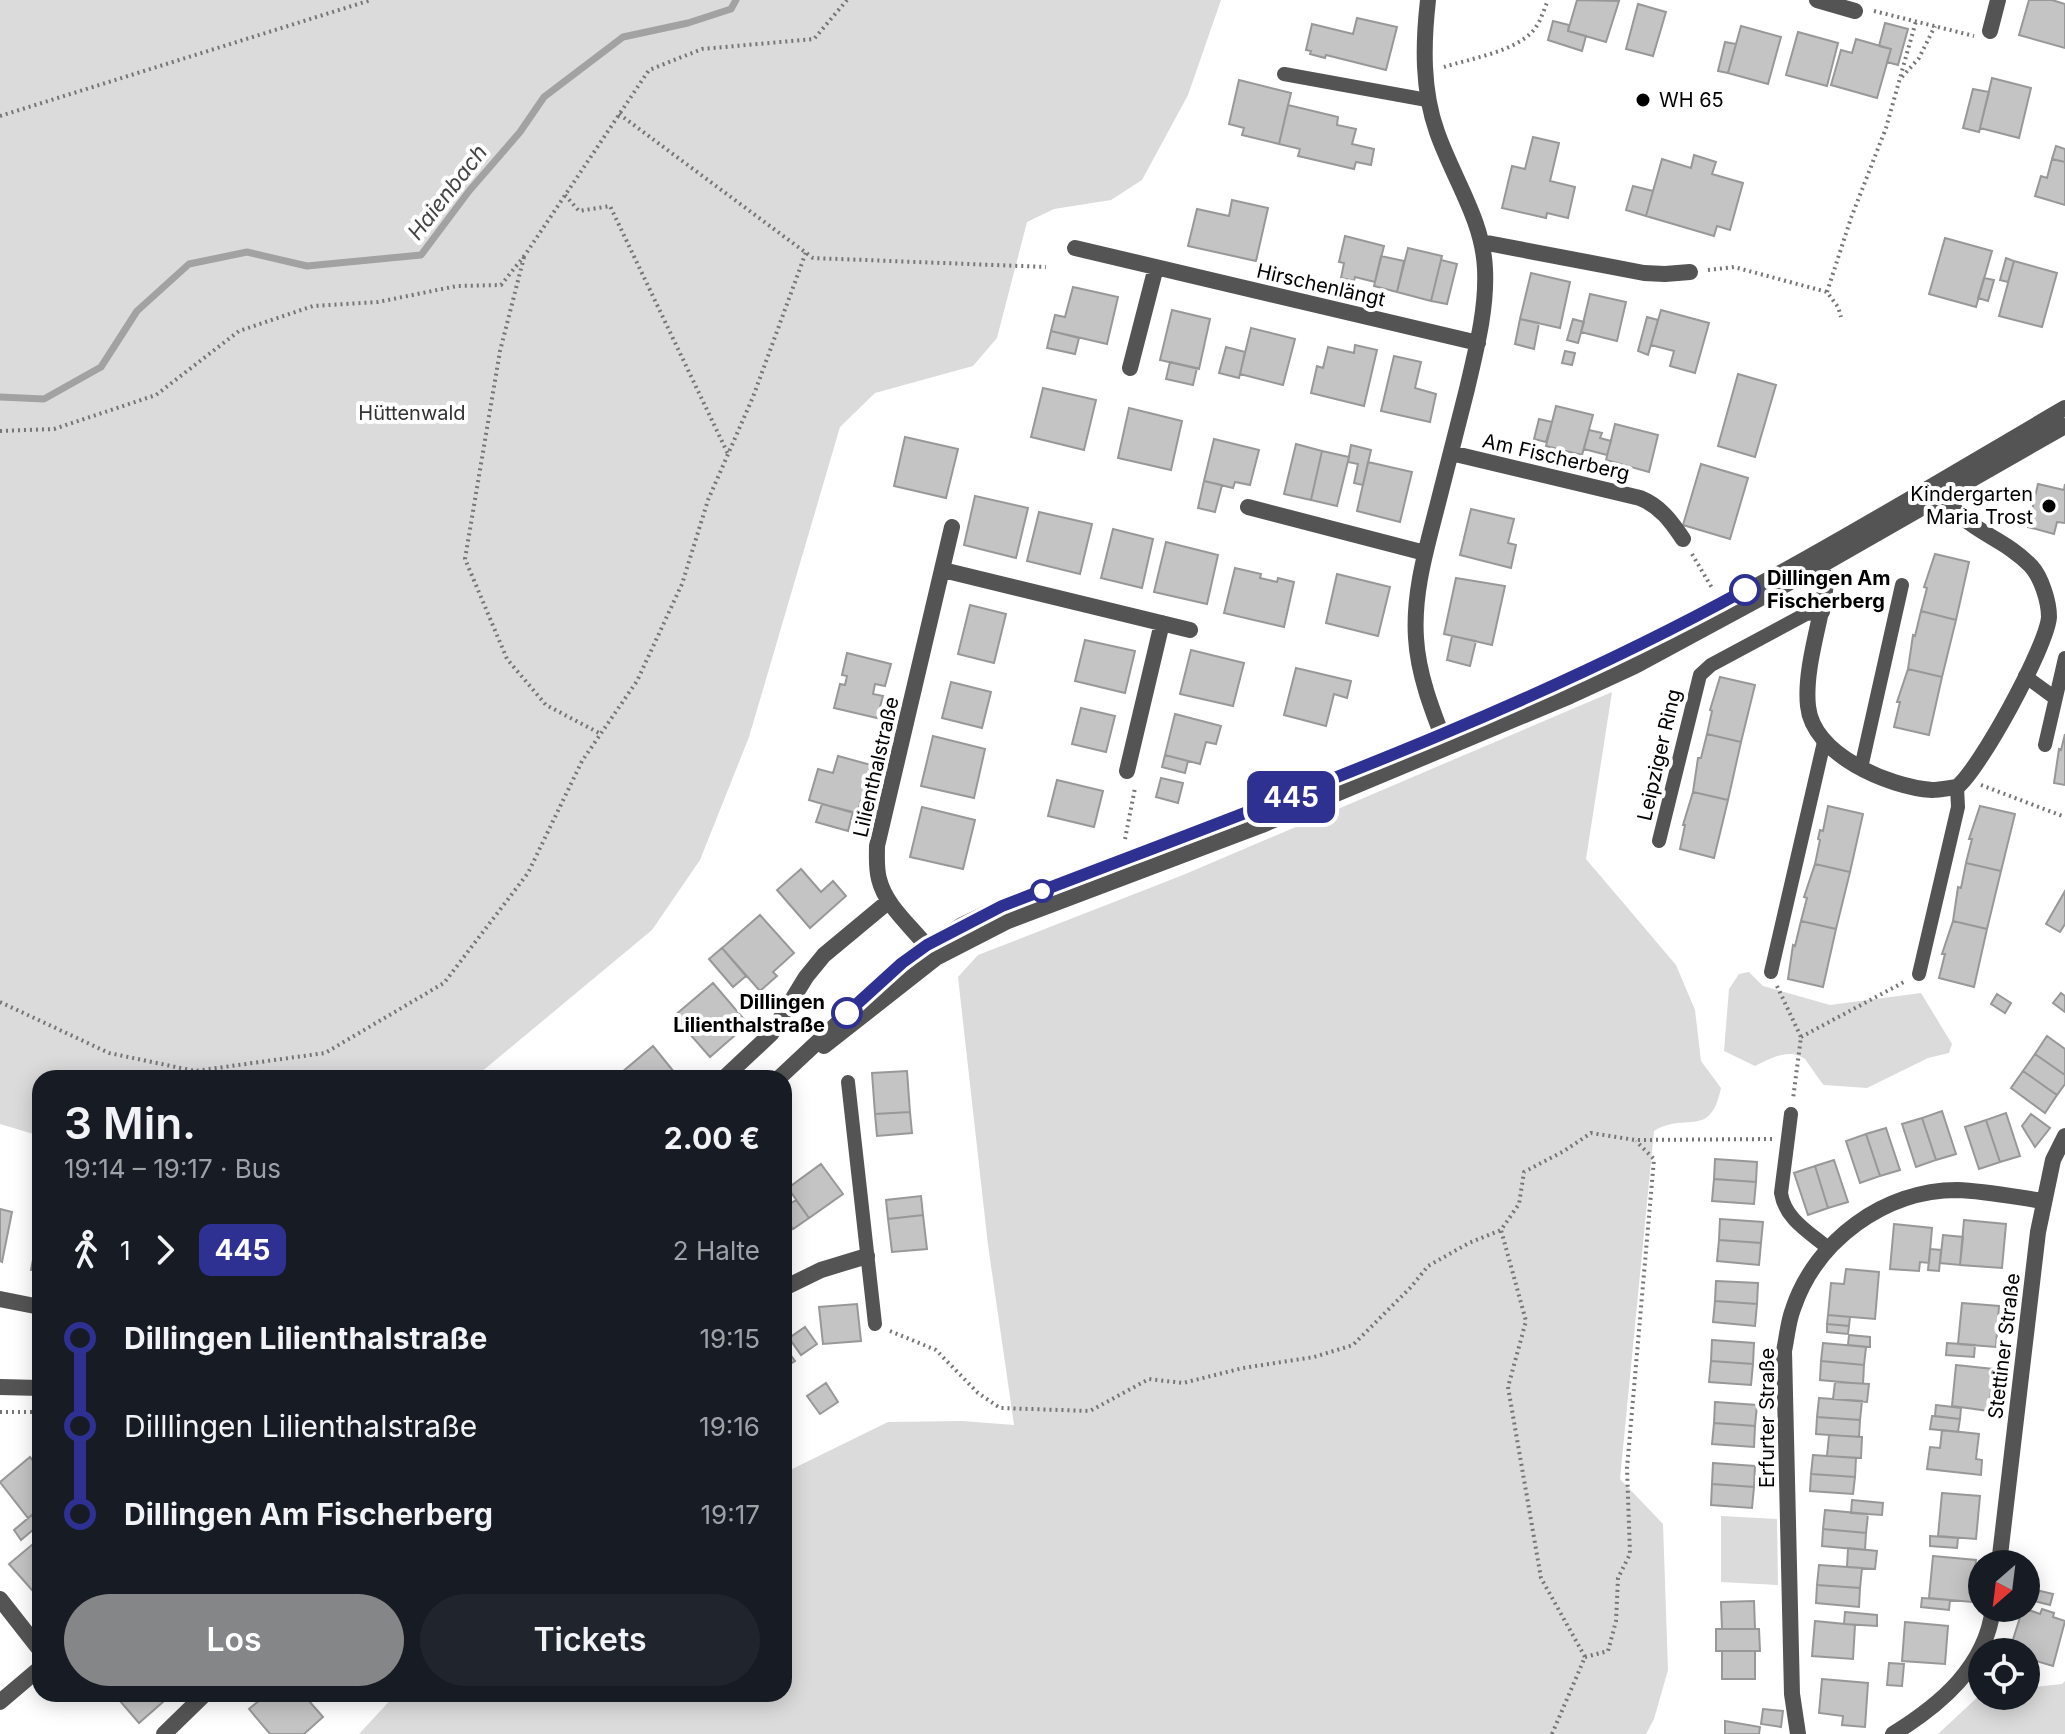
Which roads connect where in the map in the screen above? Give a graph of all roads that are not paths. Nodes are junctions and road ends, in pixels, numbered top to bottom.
1 (1428, 0) edge
2 (1817, 0) edge
3 (1998, 0) edge
4 (1855, 11) road end
5 (1990, 31) road end
6 (1284, 74) dead end
7 (1427, 100) junction
8 (1482, 242) junction
9 (1075, 248) dead end
10 (1156, 267) junction
11 (1690, 272) road end
12 (1478, 343) junction
13 (1130, 368) dead end
14 (2065, 408) edge
15 (2065, 426) edge
16 (1451, 453) junction
17 (1940, 490) junction
18 (1248, 507) dead end
19 (952, 527) dead end
20 (1683, 539) road end
21 (1425, 553) junction
22 (1816, 560) junction
23 (943, 570) junction
24 (1902, 585) dead end
25 (1823, 612) junction
26 (1162, 623) junction
27 (1190, 630) dead end
28 (2065, 658) edge
29 (2025, 676) junction
30 (2055, 698) junction
31 (1444, 741) junction
32 (1824, 742) junction
33 (2045, 745) dead end
34 (1861, 768) junction
35 (1127, 771) road end
36 (1962, 783) junction
37 (1659, 841) dead end
38 (889, 901) junction
39 (931, 951) junction
40 (1771, 972) road end
41 (1919, 974) road end
42 (733, 1070) edge
43 (790, 1070) edge
44 (848, 1082) dead end
45 (1791, 1114) road end
46 (2065, 1136) edge
47 (2043, 1201) junction
48 (1828, 1248) junction
49 (867, 1256) junction
50 (792, 1284) edge
51 (0, 1299) edge
52 (32, 1305) edge
53 (875, 1324) road end
54 (0, 1387) edge
55 (32, 1388) edge
56 (2001, 1550) edge
57 (0, 1599) edge
58 (1990, 1622) edge
59 (32, 1640) edge
60 (32, 1675) edge
61 (0, 1702) edge
62 (197, 1702) edge
63 (164, 1734) edge
64 (1798, 1734) edge
65 (1893, 1734) edge

1 - 7 street, Am Fischerberg
2 - 4 street
3 - 5 street
6 - 7 lane
7 - 8 street, Am Fischerberg
8 - 11 street
8 - 12 street, Am Fischerberg
9 - 10 street, Hirschenlängt
10 - 12 street, Hirschenlängt
10 - 13 street
12 - 16 street, Am Fischerberg
14 - 17 street
15 - 17 street
16 - 20 street, Am Fischerberg
16 - 21 street, Am Fischerberg
17 - 22 street
17 - 29 street
18 - 21 street
19 - 23 street, Lilienthalstraße
21 - 31 street, Am Fischerberg
22 - 25 street
22 - 31 street
22 - 31 street
23 - 26 street
23 - 38 street, Lilienthalstraße
24 - 34 lane
25 - 32 street
25 - 37 lane, Leipziger Ring
26 - 27 street
26 - 35 street
28 - 30 lane
29 - 30 lane
29 - 36 street
30 - 33 lane
31 - 39 street
31 - 39 street
32 - 34 street
32 - 40 lane
34 - 36 street
36 - 41 lane
38 - 39 street, Lilienthalstraße
38 - 42 street
39 - 43 street
44 - 49 lane
45 - 48 lane
46 - 47 street, Stettiner Straße
47 - 48 street, Erfurter Straße
47 - 56 street, Stettiner Straße
48 - 64 street, Erfurter Straße
49 - 50 street
49 - 53 lane
51 - 52 street
54 - 55 street
57 - 59 street
58 - 65 street
60 - 61 street
62 - 63 street

